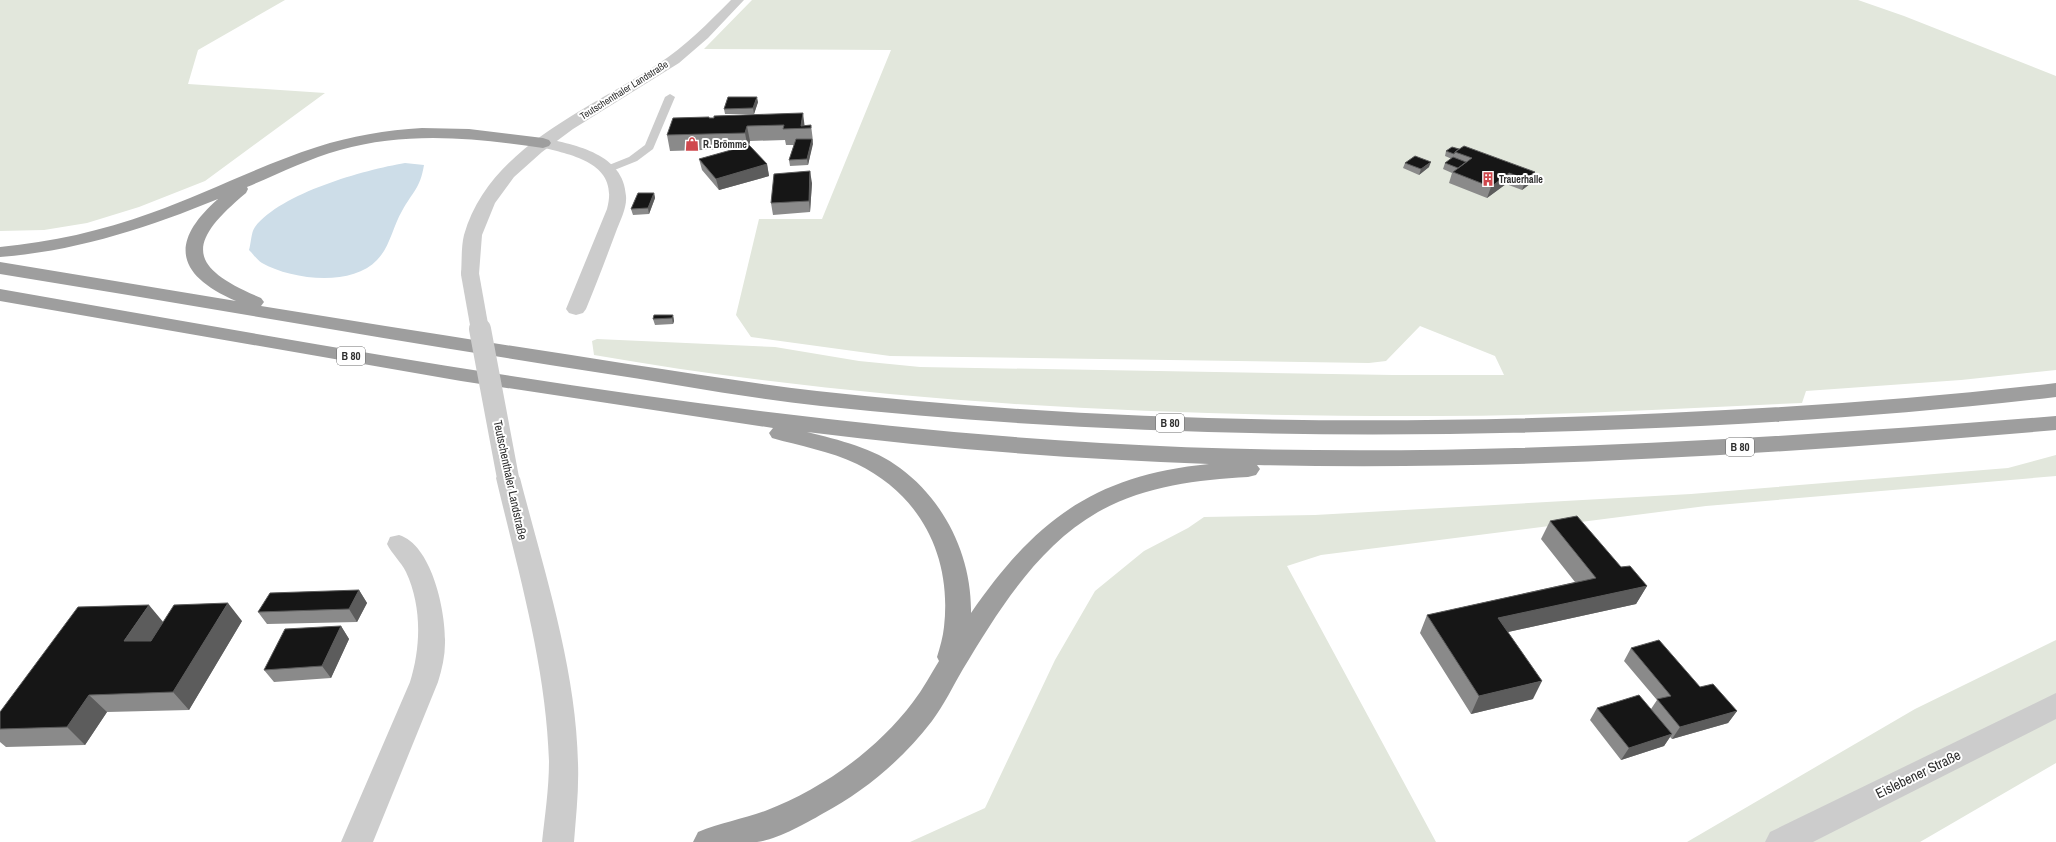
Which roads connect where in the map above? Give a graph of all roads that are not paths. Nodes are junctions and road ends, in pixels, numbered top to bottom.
1 (738, 0) edge
2 (670, 97) dead end
3 (543, 143) junction
4 (608, 169) junction
5 (250, 179) junction
6 (0, 252) edge
7 (0, 268) edge
8 (0, 295) edge
9 (576, 309) dead end
10 (289, 316) junction
11 (2056, 390) edge
12 (702, 412) junction
13 (2056, 422) edge
14 (1423, 458) junction
15 (398, 544) dead end
16 (947, 671) junction
17 (2056, 705) edge
18 (357, 842) edge
19 (558, 842) edge
20 (709, 842) edge
21 (1781, 842) edge

1 - 3 street, Teutschenthaler Landstraße
2 - 4 lane
3 - 4 street
3 - 5 highway
3 - 19 street, Teutschenthaler Landstraße, bridge
4 - 9 street
5 - 6 highway
5 - 10 highway
7 - 10 highway, B 80
8 - 12 highway, B 80
10 - 11 highway, B 80
12 - 14 highway, B 80
12 - 16 highway
13 - 14 highway, B 80
14 - 16 highway
15 - 18 street
16 - 20 highway
17 - 21 street, Eislebener Straße

